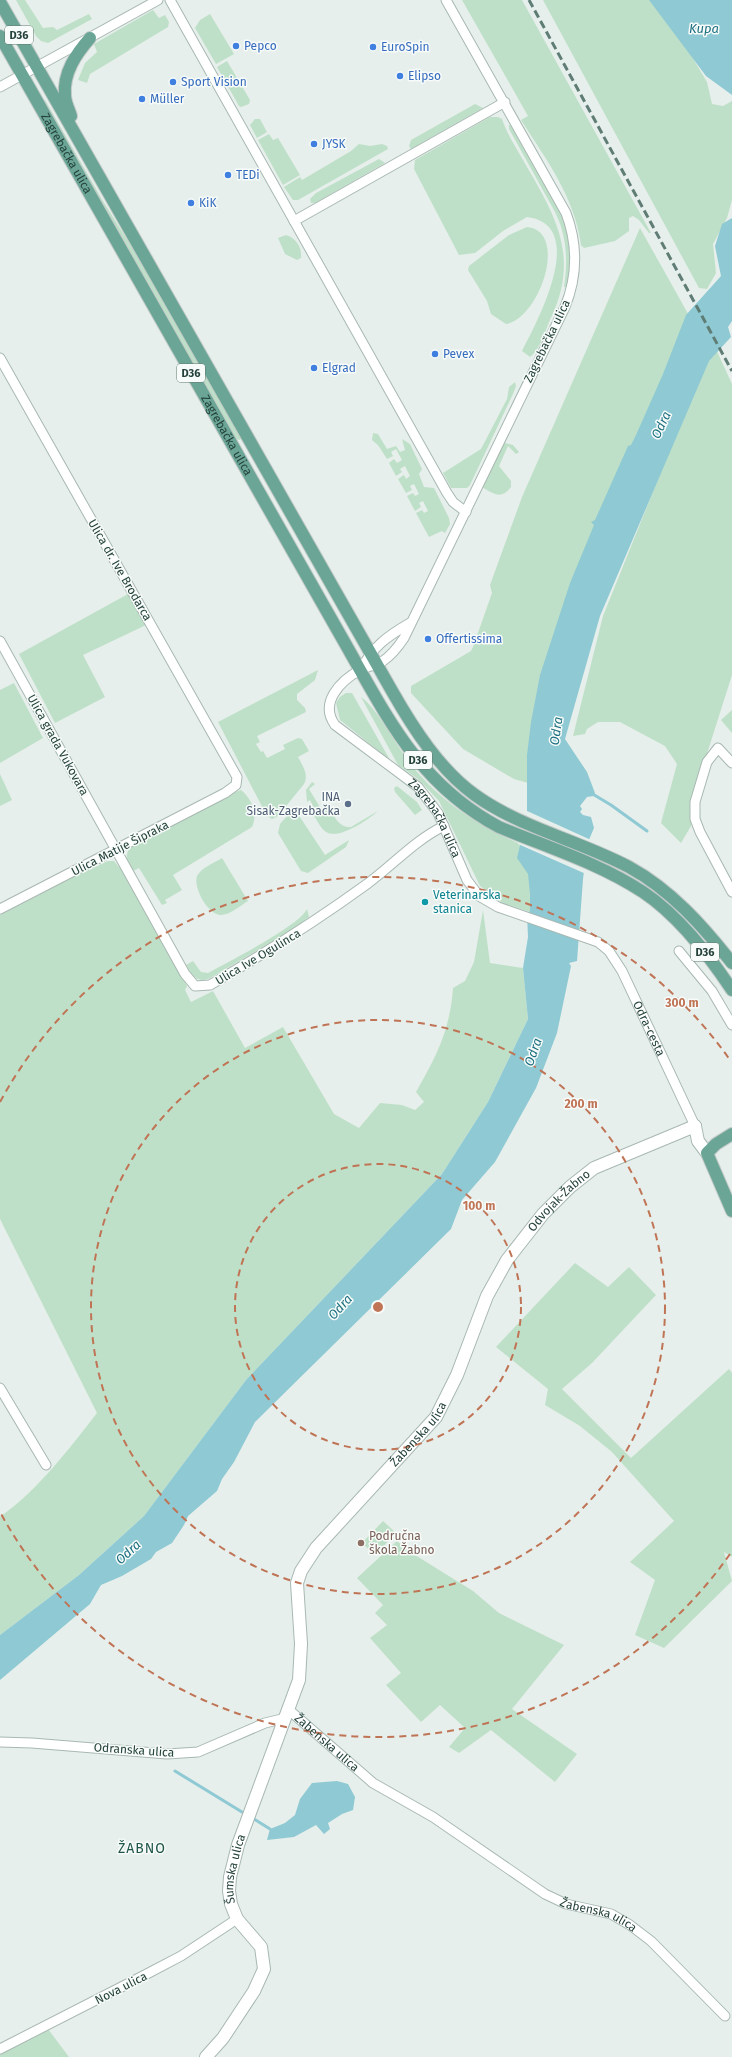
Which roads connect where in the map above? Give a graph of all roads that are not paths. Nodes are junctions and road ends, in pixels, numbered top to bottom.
1 (158, 0) edge
2 (170, 0) edge
3 (446, 0) edge
4 (0, 2) edge
5 (0, 36) edge
6 (90, 38) junction
7 (37, 67) junction
8 (22, 75) junction
9 (0, 87) edge
10 (505, 102) junction
11 (77, 137) junction
12 (294, 221) junction
13 (0, 358) edge
14 (466, 512) junction
15 (410, 623) junction
16 (0, 641) edge
17 (370, 653) junction
18 (377, 665) junction
19 (360, 670) junction
20 (732, 763) edge
21 (236, 782) joint
22 (444, 826) junction
23 (116, 850) junction
24 (732, 892) edge
25 (0, 909) edge
26 (593, 940) joint
27 (679, 951) dead end
28 (732, 963) edge
29 (732, 990) edge
30 (732, 1025) edge
31 (695, 1126) junction
32 (732, 1134) edge
33 (707, 1153) junction
34 (732, 1211) edge
35 (472, 1331) joint
36 (0, 1388) edge
37 (46, 1465) dead end
38 (288, 1714) junction
39 (0, 1742) edge
40 (237, 1919) junction
41 (725, 2016) dead end
42 (0, 2049) edge
43 (206, 2057) edge

1 - 6 street
2 - 12 street
3 - 10 street, Zagrebačka ulica
4 - 7 main road, Zagrebačka ulica / D36
5 - 8 main road, Zagrebačka ulica / D36
6 - 7 street
6 - 11 main road
7 - 8 street
7 - 11 main road, Zagrebačka ulica / D36
8 - 9 street
8 - 19 main road, Zagrebačka ulica / D36
10 - 12 street
10 - 14 street, Zagrebačka ulica
11 - 17 main road, Zagrebačka ulica / D36
12 - 14 street
13 - 21 street, Ulica dr. Ive Brodarca
14 - 15 street, Zagrebačka ulica
15 - 17 street, Zagrebačka ulica
15 - 18 street, Zagrebačka ulica
16 - 23 street, Ulica grada Vukovara
17 - 18 main road, D36
17 - 19 street, Zagrebačka ulica
18 - 19 street, Zagrebačka ulica
18 - 28 main road, D36
19 - 22 street, Zagrebačka ulica
19 - 29 main road, Zagrebačka ulica / D36
20 - 24 street
21 - 23 street, Ulica Matije Šipraka
22 - 23 street, Ulica Ive Ogulinca
22 - 26 street, Zagrebačka ulica
23 - 25 street, Ulica Matije Šipraka
26 - 31 street, Odra-cesta
27 - 30 street
31 - 33 street, Odra-cesta
31 - 35 street, Odvojak-Žabno
32 - 33 main road
33 - 34 main road, Odra-cesta
35 - 38 street, Žabenska ulica
36 - 37 street
38 - 39 street, Odranska ulica
38 - 40 street, Šumska ulica
38 - 41 street, Žabenska ulica
40 - 42 street, Nova ulica
40 - 43 street, Šumska ulica

